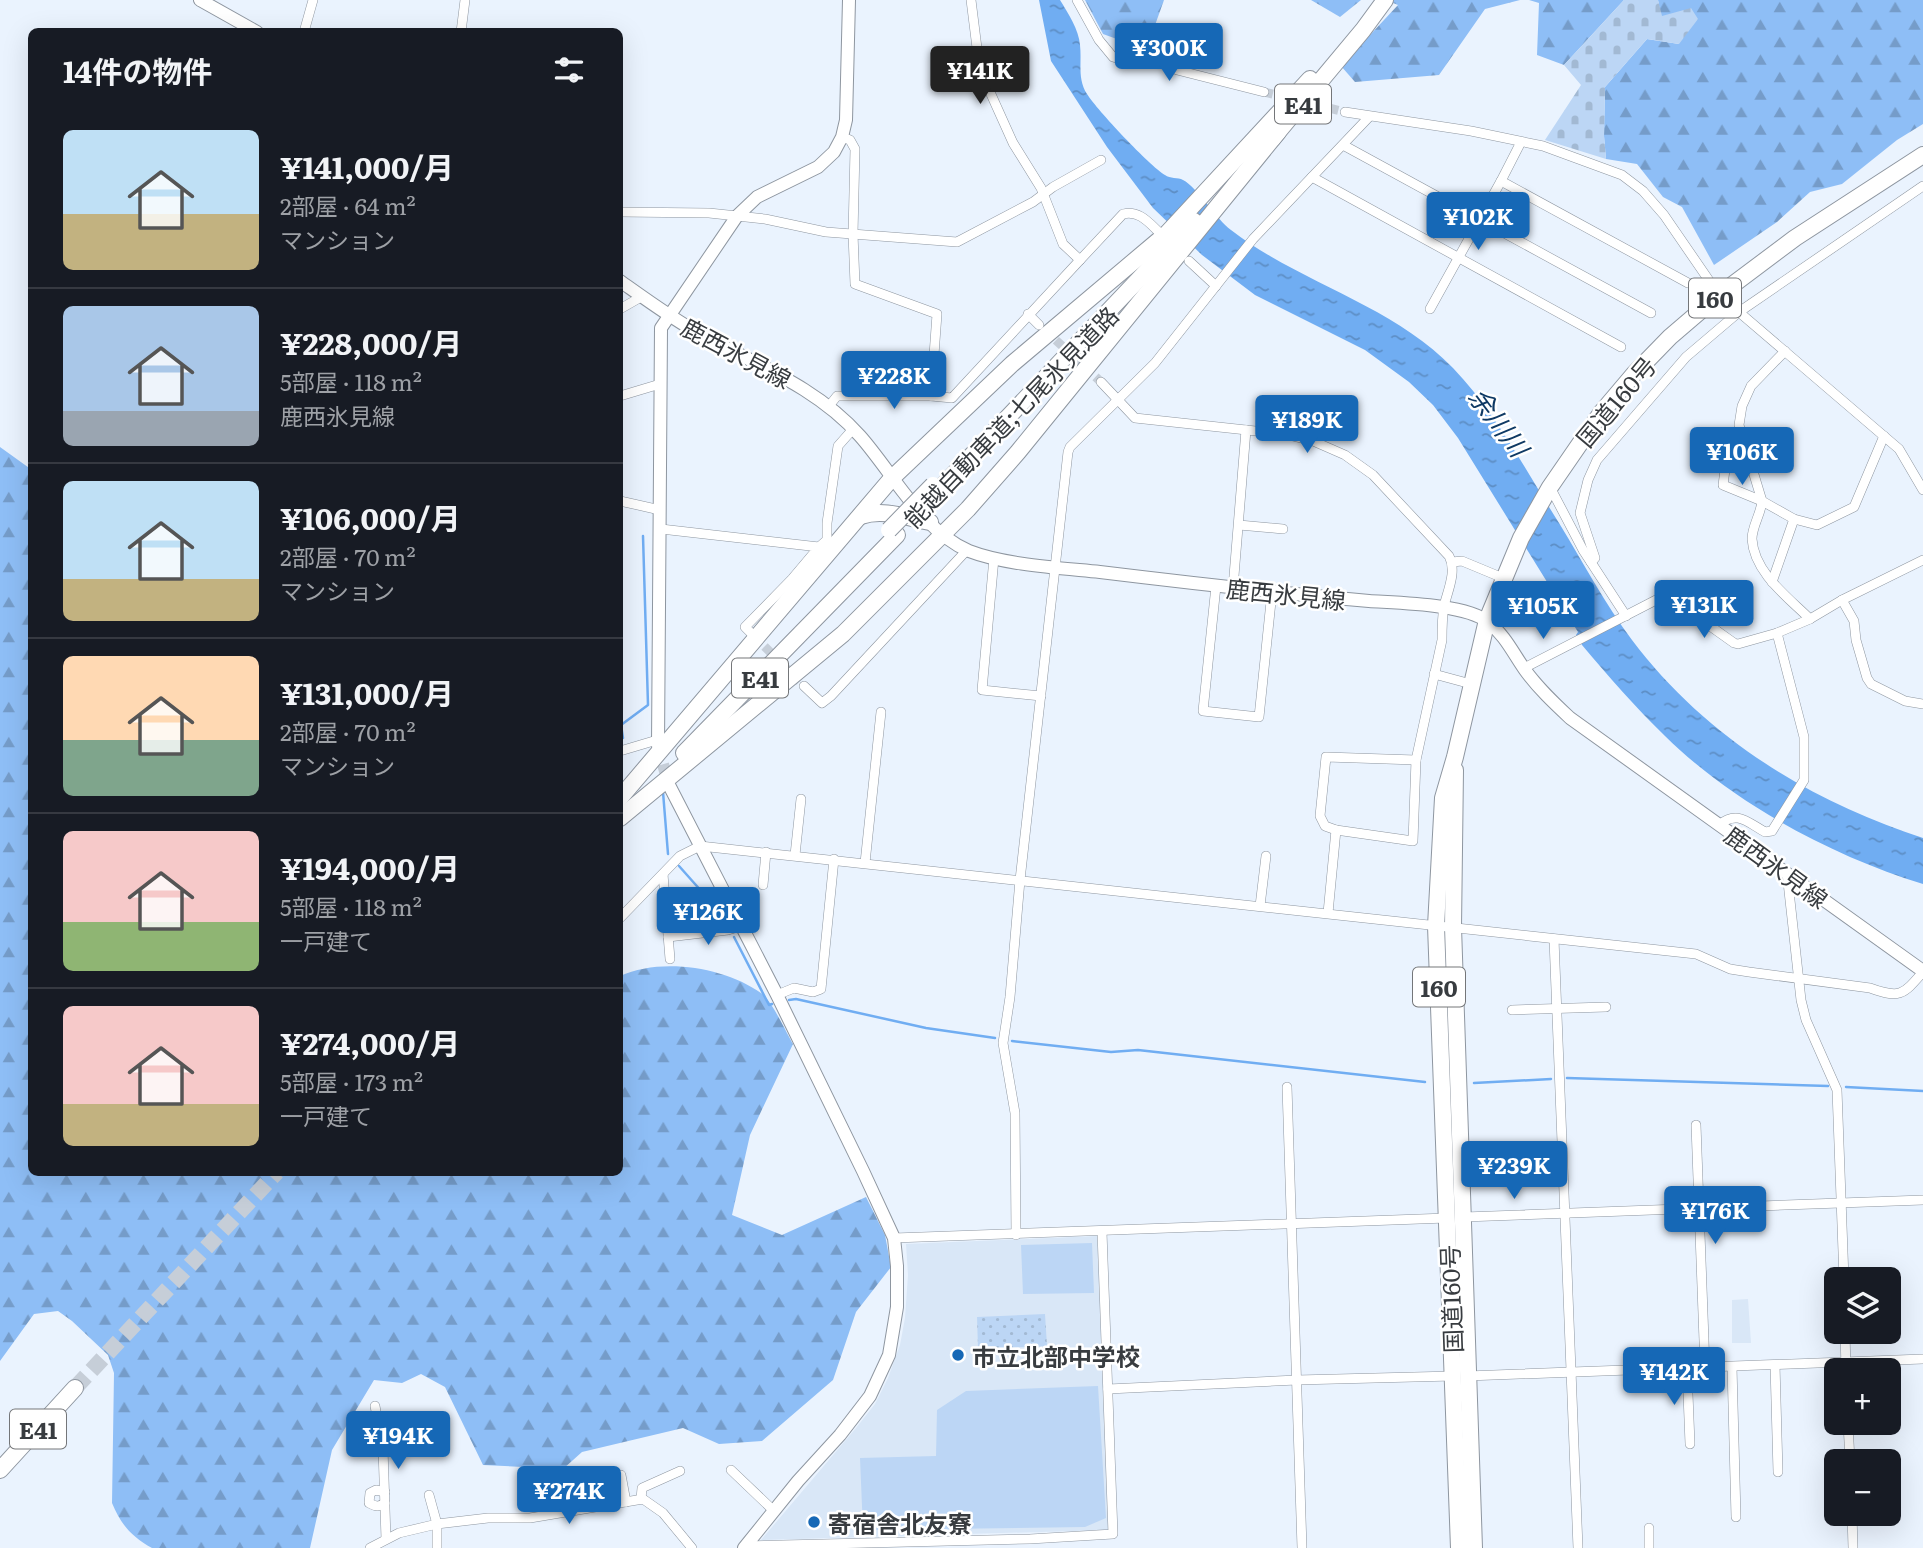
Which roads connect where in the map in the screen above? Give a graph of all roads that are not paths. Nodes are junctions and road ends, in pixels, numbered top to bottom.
1 (200, 0) edge
2 (313, 0) edge
3 (465, 0) edge
4 (849, 0) edge
5 (971, 0) edge
6 (1077, 0) edge
7 (1373, 0) edge
8 (1385, 0) edge
9 (250, 28) edge
10 (305, 28) edge
11 (462, 28) edge
12 (1264, 92) tunnel mouth
13 (1345, 111) tunnel mouth
14 (1369, 117) junction
15 (842, 137) junction
16 (1521, 142) junction
17 (1343, 145) junction
18 (1923, 155) edge
19 (1101, 160) dead end
20 (1312, 177) junction
21 (1501, 181) junction
22 (1923, 186) edge
23 (1044, 194) junction
24 (1212, 200) junction
25 (623, 212) edge
26 (737, 216) junction
27 (1479, 219) junction
28 (853, 234) junction
29 (1174, 244) junction
30 (1458, 259) junction
31 (1080, 260) junction
32 (623, 283) edge
33 (1688, 283) dead end
34 (1218, 284) junction
35 (1719, 295) junction
36 (642, 297) junction
37 (623, 307) edge
38 (1430, 309) dead end
39 (1739, 312) junction
40 (1651, 313) dead end
41 (1028, 314) junction
42 (670, 316) junction
43 (1039, 325) tunnel mouth
44 (1621, 347) dead end
45 (1785, 351) junction
46 (1101, 382) tunnel mouth
47 (660, 384) junction
48 (623, 395) edge
49 (932, 396) junction
50 (1118, 399) junction
51 (830, 406) junction
52 (853, 429) junction
53 (1246, 430) junction
54 (1884, 436) junction
55 (1725, 470) dead end
56 (892, 478) junction
57 (1726, 486) junction
58 (1550, 487) junction
59 (1923, 490) edge
60 (1720, 497) dead end
61 (623, 501) edge
62 (1762, 501) junction
63 (660, 510) junction
64 (861, 516) junction
65 (1794, 519) junction
66 (930, 522) junction
67 (1239, 525) junction
68 (661, 529) junction
69 (1283, 529) dead end
70 (893, 532) junction
71 (942, 535) junction
72 (819, 547) junction
73 (967, 550) junction
74 (994, 558) junction
75 (1923, 560) edge
76 (1452, 562) junction
77 (1591, 562) junction
78 (1055, 567) junction
79 (1503, 578) junction
80 (1772, 582) junction
81 (1216, 586) junction
82 (1233, 588) junction
83 (1272, 592) junction
84 (1842, 600) junction
85 (1444, 608) junction
86 (1626, 616) junction
87 (1811, 619) junction
88 (1487, 620) junction
89 (751, 633) dead end
90 (1777, 633) junction
91 (1524, 668) junction
92 (1434, 674) junction
93 (1471, 684) junction
94 (804, 686) tunnel mouth
95 (1041, 696) junction
96 (1923, 704) edge
97 (881, 712) dead end
98 (657, 743) joint
99 (623, 750) edge
100 (1416, 760) junction
101 (669, 785) tunnel mouth
102 (623, 795) edge
103 (623, 796) edge
104 (801, 799) dead end
105 (623, 815) edge
106 (623, 816) edge
107 (1719, 825) junction
108 (1336, 830) junction
109 (700, 846) junction
110 (766, 852) junction
111 (795, 855) junction
112 (1266, 856) dead end
113 (834, 859) junction
114 (865, 863) junction
115 (1787, 873) junction
116 (663, 874) junction
117 (1020, 880) junction
118 (763, 885) dead end
119 (1260, 905) junction
120 (1328, 913) junction
121 (623, 915) edge
122 (741, 926) junction
123 (1445, 927) junction
124 (668, 937) junction
125 (1555, 939) junction
126 (670, 959) dead end
127 (1923, 971) edge
128 (1799, 980) junction
129 (777, 995) junction
130 (1606, 1007) dead end
131 (1557, 1009) junction
132 (1512, 1010) dead end
133 (1287, 1087) dead end
134 (1696, 1125) dead end
135 (1923, 1200) edge
136 (1842, 1203) junction
137 (1699, 1209) junction
138 (1564, 1215) junction
139 (1464, 1217) junction
140 (1447, 1218) junction
141 (1292, 1224) junction
142 (1102, 1232) junction
143 (1016, 1235) junction
144 (894, 1238) junction
145 (1844, 1267) edge
146 (1923, 1359) edge
147 (1901, 1361) edge
148 (1775, 1365) junction
149 (1824, 1366) edge
150 (1732, 1367) junction
151 (1704, 1368) junction
152 (1687, 1369) junction
153 (1571, 1373) junction
154 (1460, 1376) junction
155 (1297, 1380) junction
156 (1108, 1389) junction
157 (375, 1406) dead end
158 (1690, 1444) dead end
159 (0, 1456) edge
160 (0, 1470) edge
161 (731, 1470) dead end
162 (680, 1471) dead end
163 (1778, 1472) dead end
164 (621, 1475) dead end
165 (385, 1492) junction
166 (429, 1495) dead end
167 (641, 1499) junction
168 (626, 1502) junction
169 (385, 1503) junction
170 (774, 1511) junction
171 (1736, 1517) dead end
172 (437, 1524) junction
173 (1852, 1526) edge
174 (1649, 1528) dead end
175 (386, 1539) junction
176 (1030, 1544) edge
177 (844, 1546) edge
178 (744, 1547) edge
179 (370, 1548) edge
180 (438, 1548) edge
181 (692, 1548) edge
182 (1302, 1548) edge
183 (1459, 1548) edge
184 (1474, 1548) edge
185 (1578, 1548) edge
186 (1649, 1548) edge
187 (1853, 1548) edge

1 - 9 street
2 - 10 street
3 - 11 street
4 - 15 street
5 - 23 street
6 - 12 street
7 - 24 highway, 能越自動車道;七尾氷見道路 / E41
8 - 24 highway, 能越自動車道;七尾氷見道路 / E41
13 - 14 street
14 - 16 street
14 - 17 street
15 - 26 street
15 - 28 street
16 - 21 street
16 - 35 street
17 - 20 street
17 - 27 street
18 - 35 highway, 国道160号 / 160
19 - 23 street
20 - 30 street
20 - 34 street
21 - 27 street
21 - 33 street
22 - 39 street
23 - 28 street
23 - 31 street
24 - 29 highway, 能越自動車道;七尾氷見道路 / E41
25 - 26 street
26 - 28 street
26 - 42 street
27 - 30 street
27 - 40 street
28 - 49 street
29 - 31 street
29 - 34 street
29 - 56 highway
29 - 70 highway, 能越自動車道;七尾氷見道路 / E41
29 - 71 highway
30 - 38 street
30 - 44 street
31 - 41 street
32 - 36 street, 鹿西氷見線
34 - 50 street
35 - 39 street
35 - 58 highway, 国道160号 / 160
36 - 37 street
36 - 42 street, 鹿西氷見線
39 - 45 street
39 - 77 street
41 - 43 street
41 - 49 street
42 - 47 street
42 - 51 street, 鹿西氷見線
45 - 54 street
45 - 62 street
46 - 50 street
47 - 48 street
47 - 63 street
49 - 51 street
50 - 53 street
50 - 78 street
51 - 52 street, 鹿西氷見線
52 - 56 street, 鹿西氷見線
52 - 72 street
53 - 67 street
53 - 76 street
54 - 59 street
54 - 65 street
55 - 57 street
56 - 64 highway
56 - 66 street, 鹿西氷見線
57 - 60 street
57 - 62 street
58 - 77 street
58 - 79 highway, 国道160号 / 160
61 - 63 street
62 - 65 street
62 - 80 street
63 - 68 street
64 - 66 highway
64 - 102 highway
65 - 80 street
66 - 71 street, 鹿西氷見線
67 - 69 street
67 - 82 street
68 - 72 street
68 - 98 street
70 - 103 highway, 能越自動車道;七尾氷見道路 / E41
70 - 105 highway, 能越自動車道;七尾氷見道路 / E41
71 - 73 street, 鹿西氷見線
71 - 106 highway
72 - 89 street
73 - 74 street, 鹿西氷見線
73 - 94 street
74 - 78 street, 鹿西氷見線
74 - 95 street
75 - 84 street
76 - 79 street
76 - 85 street
77 - 86 street
78 - 81 street, 鹿西氷見線
78 - 95 street
79 - 88 highway, 国道160号 / 160
80 - 87 street
81 - 82 street, 鹿西氷見線
81 - 83 street
82 - 83 street, 鹿西氷見線
83 - 85 street, 鹿西氷見線
84 - 87 street
84 - 96 street
85 - 88 street, 鹿西氷見線
85 - 92 street
86 - 90 street
86 - 91 street
87 - 90 street
88 - 91 street, 鹿西氷見線
88 - 93 highway, 国道160号 / 160
90 - 107 street
91 - 107 street, 鹿西氷見線
92 - 93 street
92 - 100 street
93 - 123 highway, 国道160号 / 160
95 - 117 street
97 - 114 street
98 - 99 street
100 - 108 street
100 - 108 street
101 - 109 street
104 - 111 street
107 - 115 street, 鹿西氷見線
108 - 120 street
109 - 110 street
109 - 116 street
109 - 122 street
110 - 111 street
110 - 118 street
111 - 113 street
112 - 119 street
113 - 114 street
113 - 129 street
114 - 117 street
115 - 127 street, 鹿西氷見線
115 - 128 street
116 - 121 street
116 - 124 street
117 - 119 street
117 - 143 street
119 - 120 street
120 - 123 street
122 - 124 street
122 - 129 street
123 - 125 street
123 - 139 highway, 国道160号 / 160
123 - 140 highway, 国道160号 / 160
124 - 126 street
125 - 128 street
125 - 131 street
127 - 128 street
128 - 136 street
129 - 144 street
130 - 131 street
131 - 132 street
131 - 138 street
133 - 141 street
134 - 137 street
135 - 136 street
136 - 137 street
136 - 145 street
137 - 138 street
137 - 151 street
138 - 139 street
138 - 153 street
139 - 154 highway, 国道160号 / 160
140 - 141 street
140 - 154 highway, 国道160号 / 160
141 - 142 street
141 - 155 street
142 - 143 street
142 - 156 street
143 - 144 street
144 - 170 street
146 - 147 street
148 - 149 street
148 - 150 street
148 - 163 street
150 - 151 street
150 - 171 street
151 - 152 street
152 - 153 street
152 - 158 street
153 - 154 street
153 - 185 street
154 - 155 street
154 - 183 highway, 国道160号 / 160
154 - 184 highway, 国道160号 / 160
155 - 156 street
155 - 182 street
156 - 176 street
157 - 165 street
159 - 160 highway, E41
161 - 170 street
162 - 167 street
164 - 168 street
165 - 169 street
165 - 169 street
166 - 172 street
167 - 168 street
167 - 181 street
168 - 172 street
169 - 175 street
170 - 178 street
172 - 175 street
172 - 180 street
173 - 187 street
174 - 186 street
175 - 179 street
176 - 177 street
177 - 178 street

